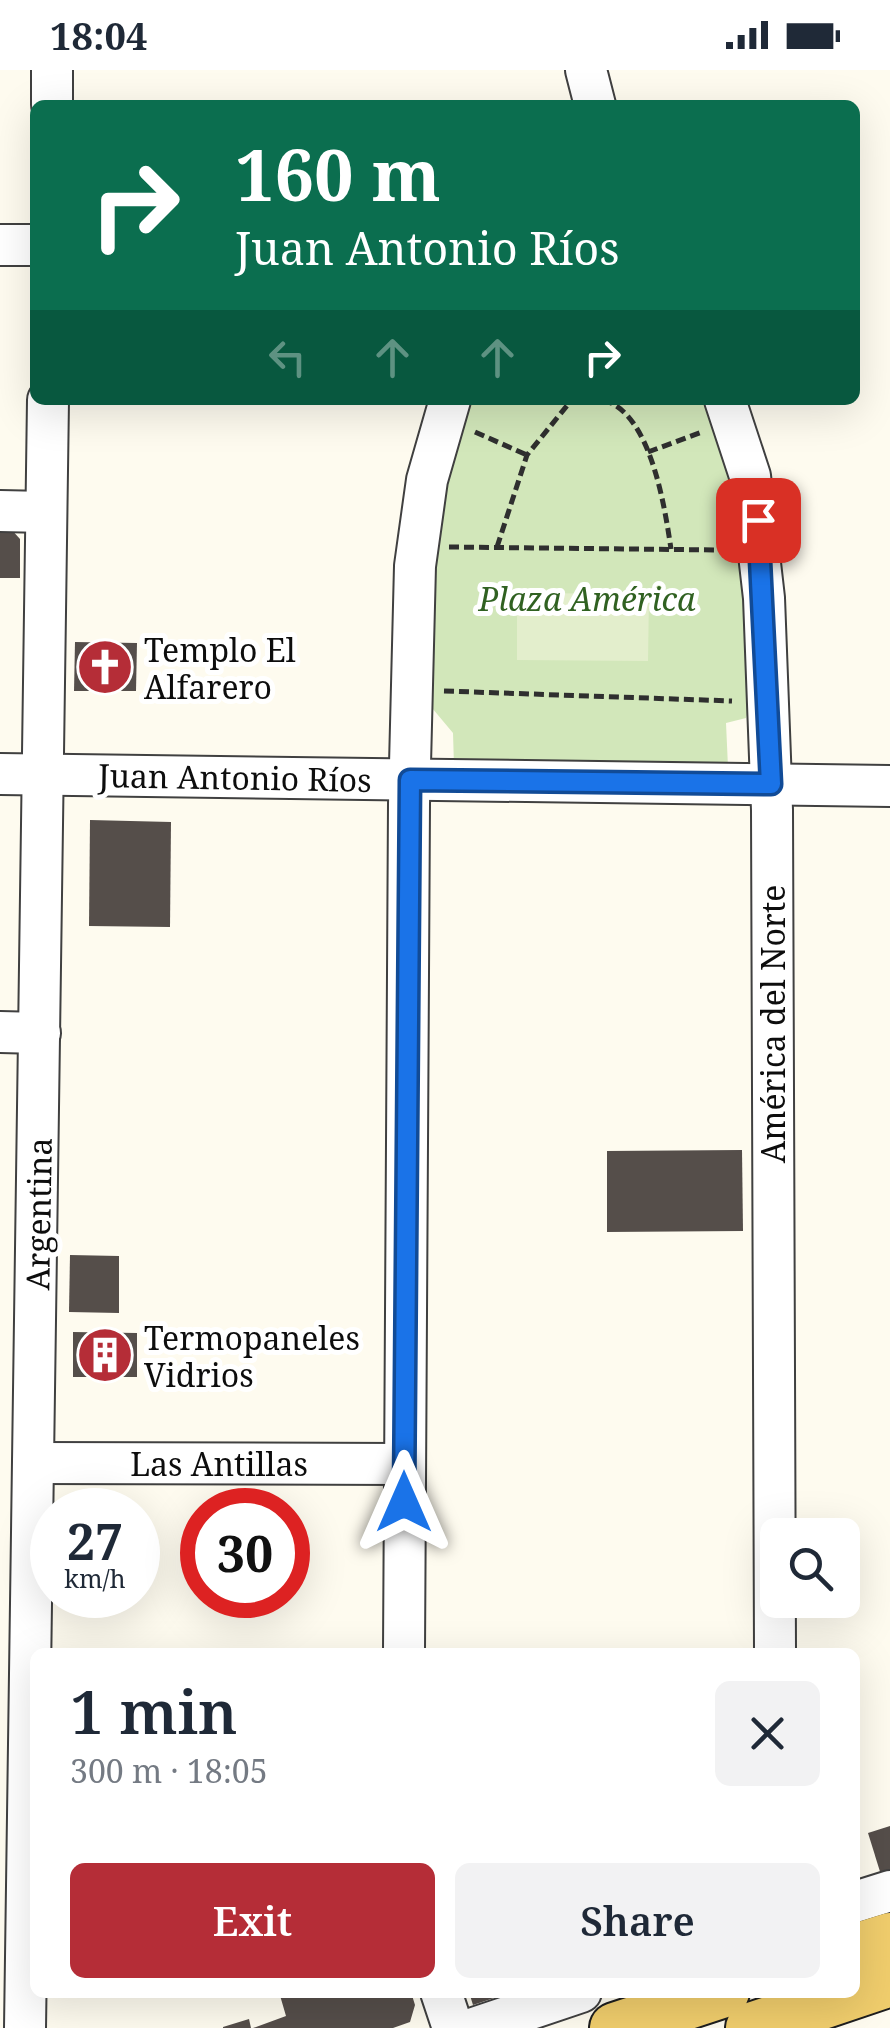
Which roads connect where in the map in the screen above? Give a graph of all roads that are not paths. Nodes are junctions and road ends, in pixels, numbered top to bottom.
1 (52, 70) edge
2 (583, 70) edge
3 (52, 100) edge
4 (574, 100) edge
5 (593, 100) edge
6 (0, 245) edge
7 (30, 246) edge
8 (48, 405) edge
9 (456, 413) edge
10 (721, 413) edge
11 (0, 511) edge
12 (46, 512) junction
13 (0, 774) edge
14 (42, 774) junction
15 (410, 780) junction
16 (771, 784) junction
17 (890, 786) edge
18 (20, 1033) edge
19 (19, 1279) edge
20 (34, 1463) junction
21 (404, 1464) junction
22 (31, 1648) edge
23 (404, 1648) edge
24 (774, 1648) edge
25 (30, 1689) edge
26 (890, 1891) edge
27 (860, 1900) edge
28 (890, 1938) edge
29 (860, 1948) edge
30 (890, 1981) edge
31 (860, 1991) edge
32 (443, 1998) edge
33 (564, 1998) edge
34 (706, 1998) edge
35 (840, 1998) edge
36 (24, 2028) edge
37 (452, 2028) edge
38 (474, 2028) edge
39 (615, 2028) edge
40 (751, 2028) edge

1 - 3 street
2 - 4 street
2 - 5 street
6 - 7 street
8 - 12 street, Argentina
9 - 15 street
10 - 16 street, América del Norte
11 - 12 street
12 - 14 street, Argentina
13 - 14 street, Juan Antonio Ríos
14 - 15 street, Juan Antonio Ríos
14 - 18 street, Argentina
15 - 16 street, Juan Antonio Ríos
15 - 21 street
16 - 17 street, Juan Antonio Ríos
16 - 24 street, América del Norte
18 - 19 street, Argentina
19 - 20 street, Argentina
20 - 21 street, Las Antillas
20 - 22 street, Argentina
21 - 23 street
25 - 36 street, Argentina
26 - 27 street
28 - 29 main road
30 - 31 main road
32 - 37 street
33 - 38 street
34 - 39 main road
35 - 40 main road

